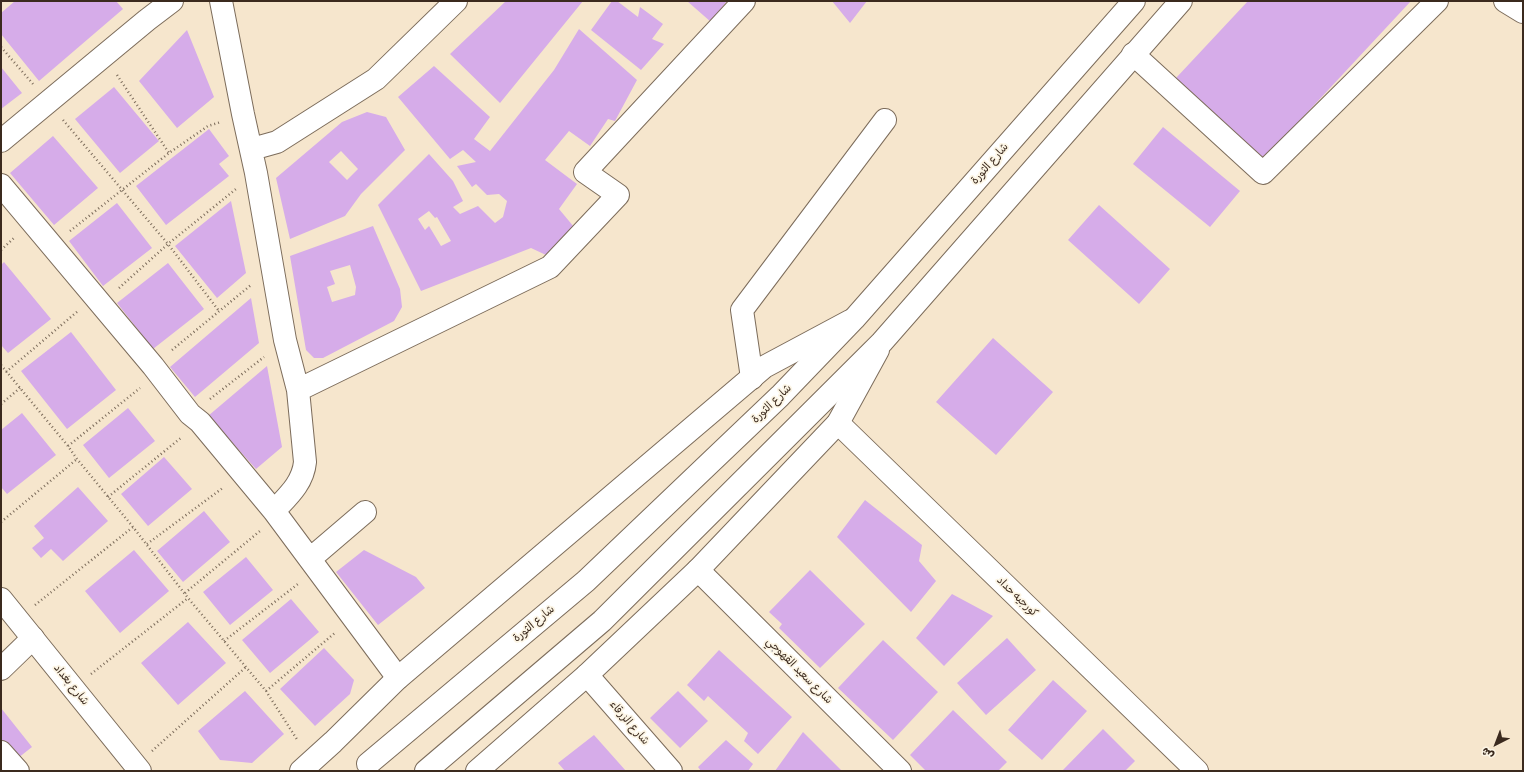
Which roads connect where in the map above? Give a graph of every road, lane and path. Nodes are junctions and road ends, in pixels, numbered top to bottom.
1 (172, 1) edge
2 (221, 1) edge
3 (456, 1) edge
4 (744, 1) edge
5 (1134, 1) edge
6 (1181, 1) edge
7 (1437, 1) edge
8 (1504, 1) edge
9 (1523, 12) edge
10 (1, 47) edge
11 (1133, 54) junction
12 (104, 56) junction
13 (48, 102) junction
14 (243, 114) junction
15 (885, 120) dead end
16 (1, 141) edge
17 (252, 149) junction
18 (170, 153) junction
19 (256, 173) junction
20 (1, 185) edge
21 (122, 190) junction
22 (168, 244) junction
23 (52, 245) junction
24 (273, 267) junction
25 (97, 301) junction
26 (219, 311) junction
27 (854, 319) junction
28 (285, 340) junction
29 (882, 342) junction
30 (1, 365) edge
31 (156, 370) junction
32 (6, 372) junction
33 (752, 378) junction
34 (20, 388) junction
35 (298, 390) junction
36 (1, 404) edge
37 (195, 418) junction
38 (838, 423) junction
39 (68, 446) junction
40 (77, 459) junction
41 (243, 473) junction
42 (108, 497) junction
43 (365, 512) dead end
44 (276, 514) junction
45 (1, 522) edge
46 (134, 527) junction
47 (147, 544) junction
48 (314, 564) junction
49 (698, 570) junction
50 (185, 593) junction
51 (188, 598) junction
52 (1, 599) edge
53 (353, 618) junction
54 (17, 619) junction
55 (33, 638) junction
56 (224, 641) junction
57 (246, 667) junction
58 (1, 669) edge
59 (587, 675) junction
60 (398, 678) junction
61 (74, 688) junction
62 (266, 691) junction
63 (1, 752) edge
64 (368, 764) dead end
65 (312, 768) edge
66 (133, 769) edge
67 (480, 770) edge
68 (18, 771) edge
69 (426, 771) edge
70 (671, 771) edge
71 (900, 771) edge
72 (1196, 771) edge

1 - 12 main road
2 - 14 main road
3 - 17 main road
4 - 35 main road
5 - 27 main road, شارع الثورة
6 - 11 main road
7 - 11 main road
8 - 9 main road
10 - 13 path
11 - 29 main road
12 - 13 main road
12 - 18 path
13 - 16 main road
13 - 21 path
14 - 17 main road
14 - 18 path
15 - 33 main road
17 - 19 main road
18 - 21 path
19 - 22 path
19 - 24 main road
20 - 23 main road
21 - 22 path
21 - 23 path
22 - 25 path
22 - 26 path
23 - 25 main road
24 - 26 path
24 - 28 main road
25 - 31 main road
25 - 32 path
26 - 31 path
27 - 33 main road
27 - 64 main road, شارع الثورة
28 - 35 main road
28 - 37 path
29 - 38 main road
29 - 69 main road
30 - 32 path
31 - 37 main road
31 - 39 path
32 - 34 path
33 - 60 main road
34 - 36 path
34 - 39 path
35 - 44 main road
37 - 41 main road
37 - 42 path
38 - 49 main road
38 - 72 main road, كورجيه حداد
39 - 40 path
40 - 42 path
40 - 45 path
41 - 44 main road
41 - 47 path
42 - 46 path
43 - 48 main road
44 - 48 main road
44 - 50 path
46 - 47 path
46 - 54 path
47 - 50 path
48 - 53 main road
48 - 56 path
49 - 59 main road
49 - 71 main road, شارع سعيد القهوجي
50 - 51 path
51 - 56 path
51 - 61 path
52 - 54 main road, شارع بغداد
53 - 60 main road
53 - 62 path
54 - 55 main road, شارع بغداد
55 - 58 main road
55 - 61 main road, شارع بغداد
56 - 57 path
57 - 62 path
57 - 66 path
59 - 67 main road
59 - 70 main road, شارع الزرقاء
60 - 65 main road
61 - 66 main road, شارع بغداد
62 - 65 path
63 - 68 main road

